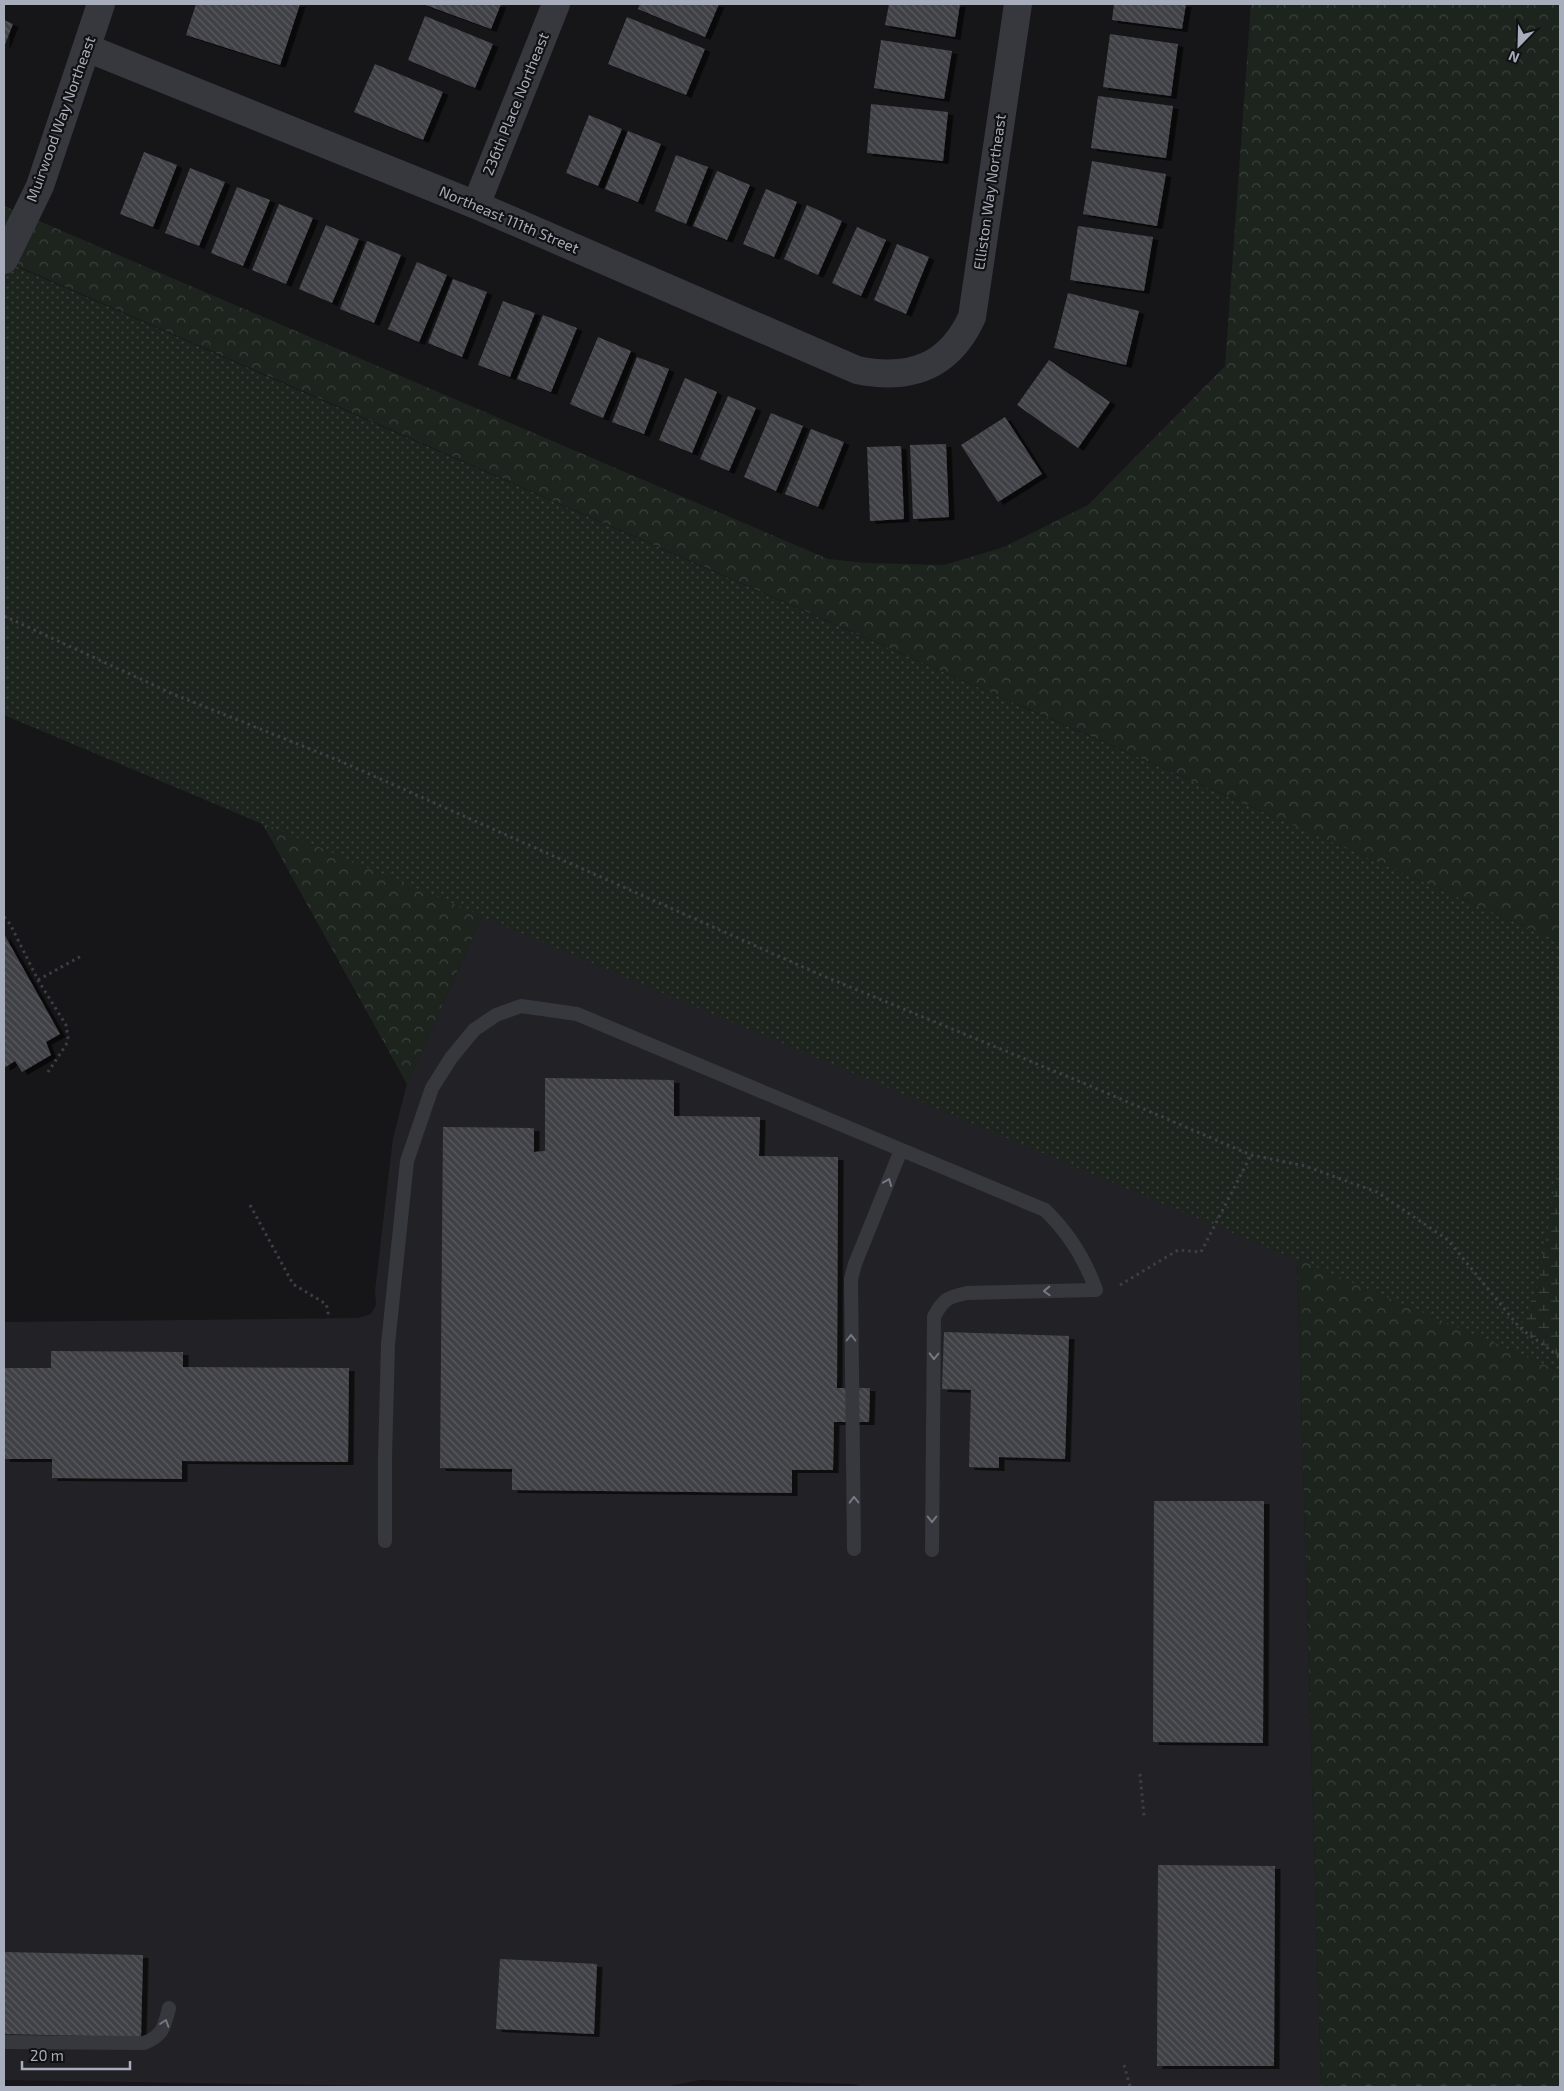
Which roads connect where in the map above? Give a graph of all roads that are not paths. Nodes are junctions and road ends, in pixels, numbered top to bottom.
1 (101, 4) edge
2 (556, 4) edge
3 (1018, 4) edge
4 (87, 48) junction
5 (476, 205) junction
6 (4, 260) edge
7 (931, 364) joint
8 (901, 1150) junction
9 (386, 1541) dead end
10 (854, 1549) dead end
11 (932, 1550) dead end
12 (169, 2008) dead end
13 (4, 2042) edge

1 - 4 street, Muirwood Way Northeast
2 - 5 street, 236th Place Northeast
3 - 7 street, Elliston Way Northeast
4 - 5 street, Northeast 111th Street
4 - 6 street, Muirwood Way Northeast
5 - 7 street, Northeast 111th Street
8 - 9 lane
10 -> 8 lane
8 -> 11 lane
13 -> 12 lane

